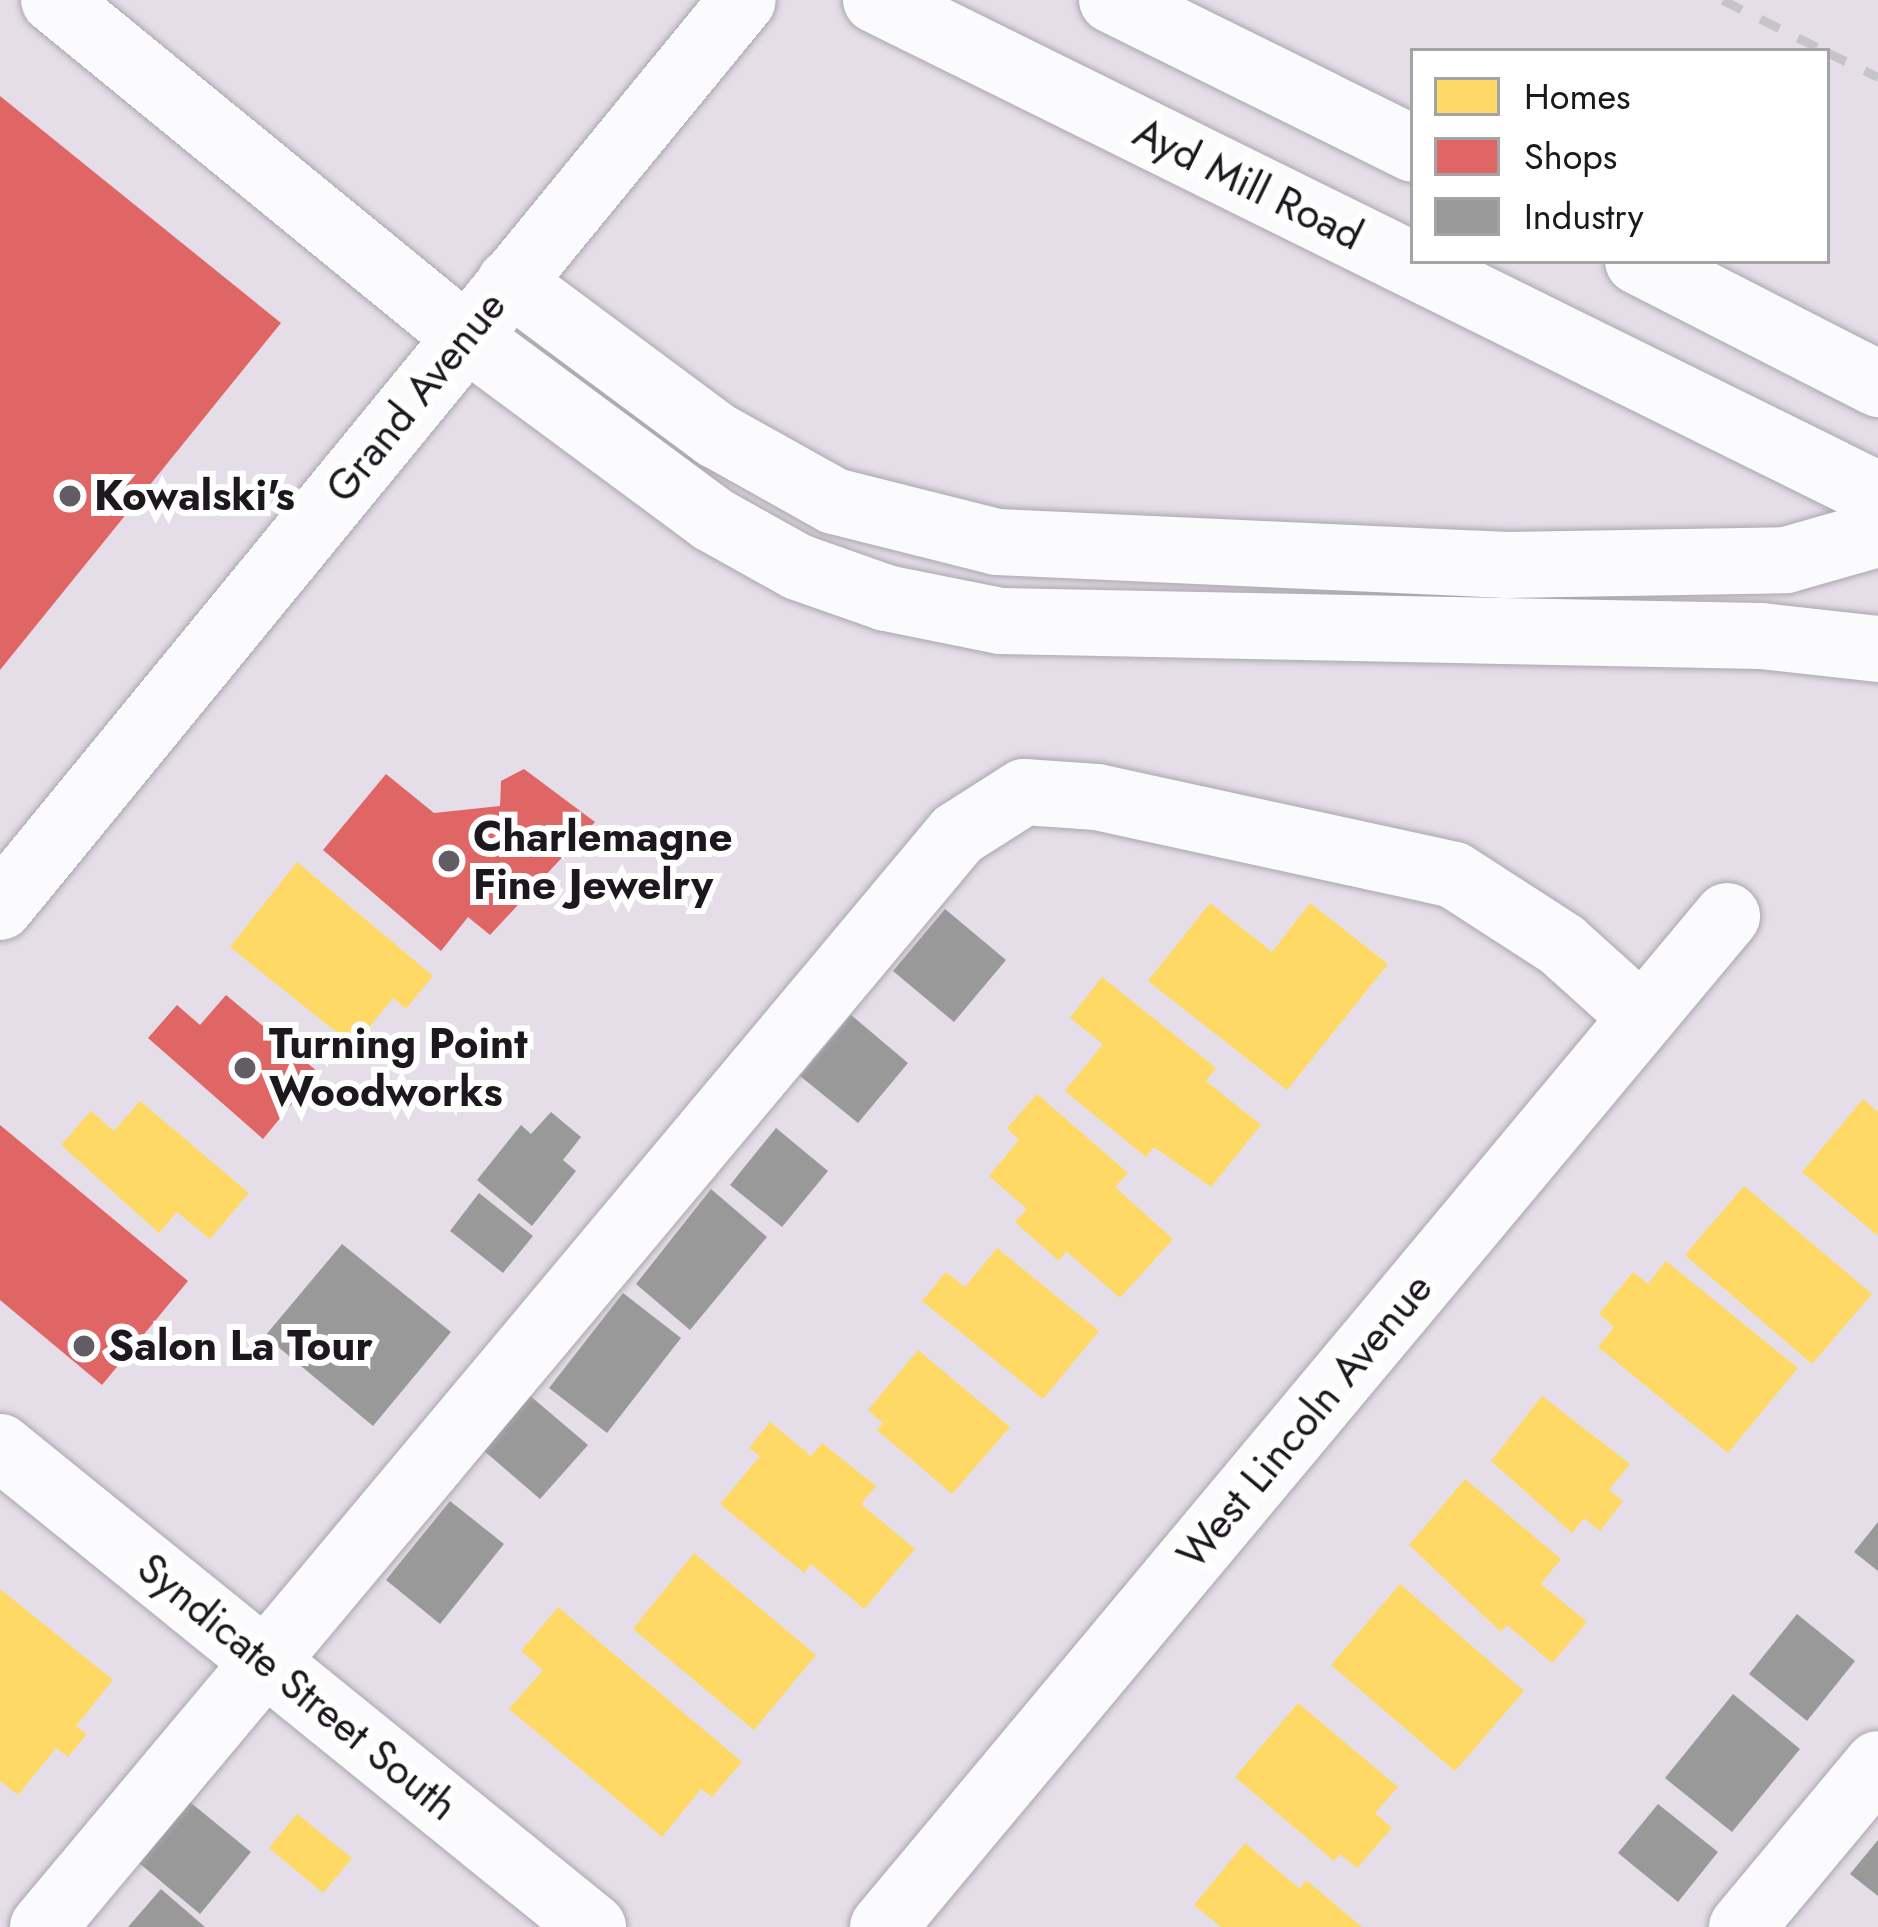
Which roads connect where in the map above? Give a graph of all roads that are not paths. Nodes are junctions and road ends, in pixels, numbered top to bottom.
1 (54, 0) edge
2 (743, 0) edge
3 (876, 0) edge
4 (1112, 0) edge
5 (1410, 148) edge
6 (1410, 264) edge
7 (1410, 264) edge
8 (1644, 264) edge
9 (510, 282) junction
10 (465, 336) junction
11 (1878, 384) edge
12 (1878, 495) edge
13 (1878, 534) edge
14 (1878, 649) edge
15 (0, 907) edge
16 (1726, 916) dead end
17 (1642, 1016) junction
18 (0, 1447) edge
19 (262, 1658) junction
20 (1878, 1764) edge
21 (43, 1927) edge
22 (593, 1927) edge
23 (883, 1927) edge
24 (1742, 1927) edge

1 - 10 main road
2 - 9 main road, Grand Avenue
3 - 6 main road, Ayd Mill Road
4 - 5 main road
7 - 12 main road, Ayd Mill Road
8 - 11 main road
9 - 10 main road, Grand Avenue
9 - 13 main road
10 - 14 main road
10 - 15 main road, Grand Avenue
16 - 17 main road, West Lincoln Avenue
17 - 19 main road
17 - 23 main road, West Lincoln Avenue
18 - 19 main road, Syndicate Street South
19 - 21 main road
19 - 22 main road, Syndicate Street South
20 - 24 main road

